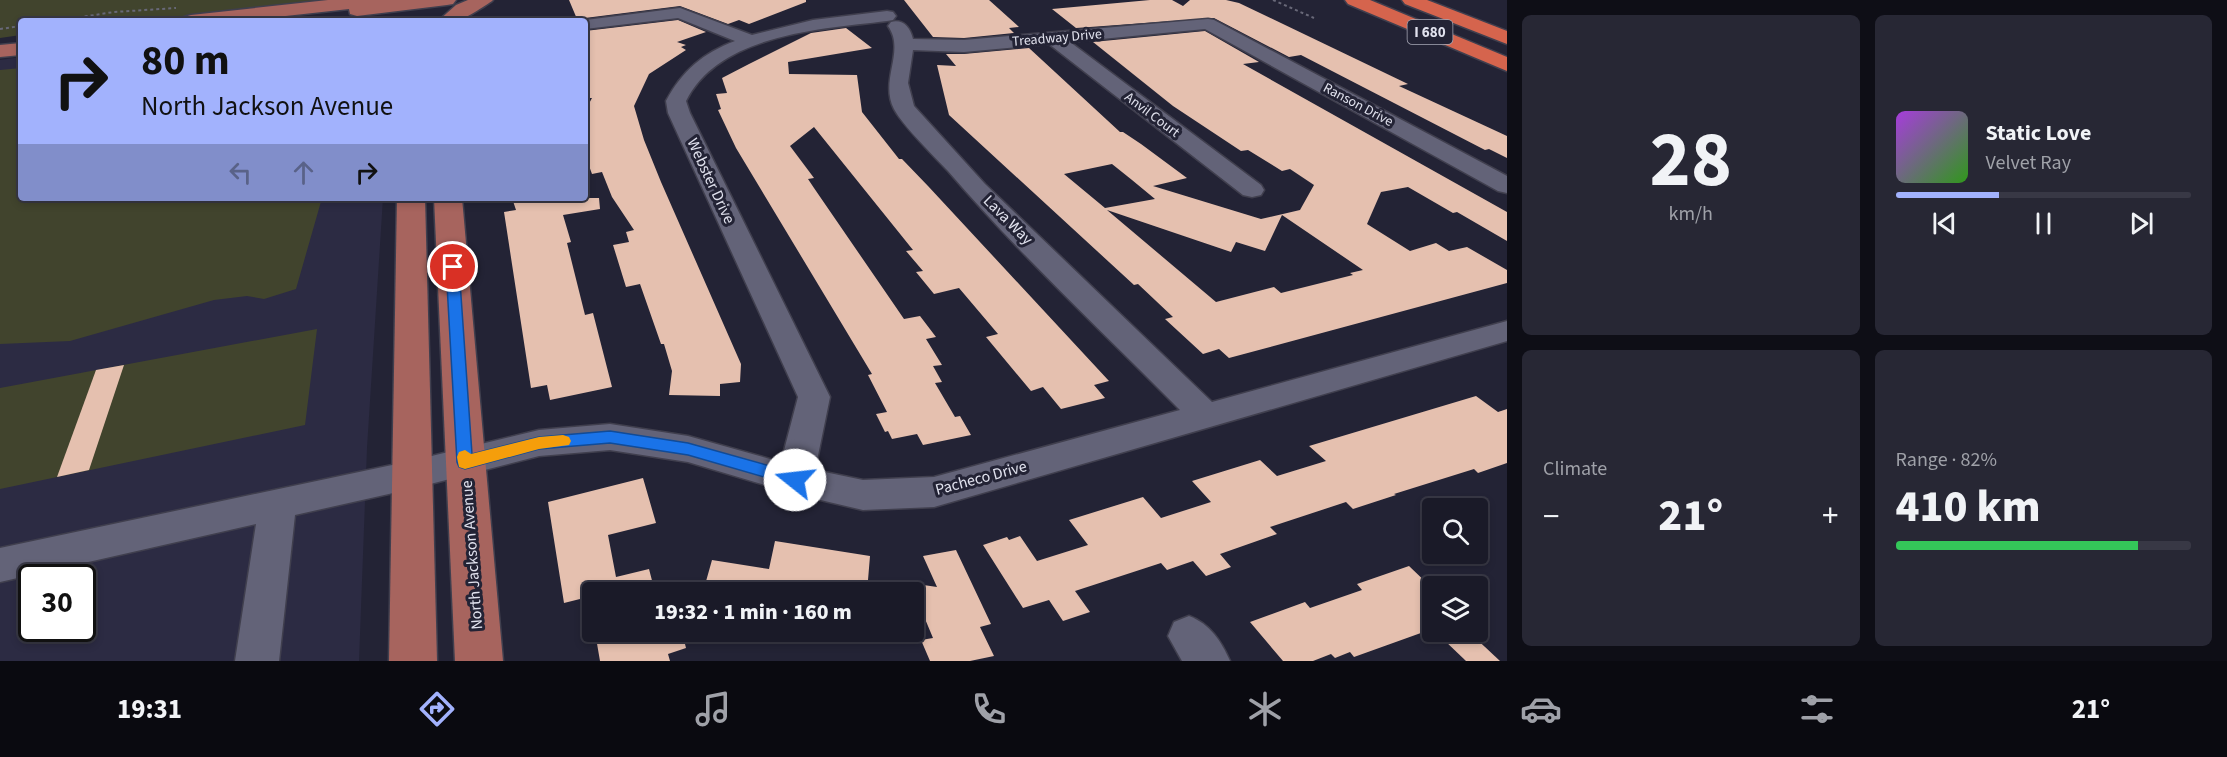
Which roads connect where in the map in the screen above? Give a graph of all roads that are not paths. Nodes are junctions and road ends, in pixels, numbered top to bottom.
1 (373, 0) edge
2 (446, 0) edge
3 (484, 0) edge
4 (865, 0) edge
5 (1354, 0) edge
6 (1410, 0) edge
7 (420, 8) edge
8 (349, 11) junction
9 (184, 14) edge
10 (887, 16) junction
11 (292, 18) edge
12 (404, 18) edge
13 (447, 18) edge
14 (451, 18) edge
15 (588, 24) edge
16 (1208, 24) joint
17 (1053, 38) junction
18 (1507, 38) edge
19 (18, 40) edge
20 (752, 41) junction
21 (0, 43) edge
22 (906, 44) junction
23 (18, 49) edge
24 (0, 51) edge
25 (1507, 65) edge
26 (1507, 186) edge
27 (1252, 190) dead end
28 (411, 201) edge
29 (448, 201) edge
30 (1507, 331) edge
31 (1207, 417) junction
32 (465, 462) junction
33 (411, 475) junction
34 (795, 480) junction
35 (278, 504) junction
36 (0, 565) edge
37 (257, 661) edge
38 (413, 661) edge
39 (479, 661) edge

1 - 9 main road
2 - 7 main road
2 - 13 main road
3 - 14 main road
4 - 10 street
5 - 25 highway, I 680
6 - 18 highway, I 680
7 - 8 main road
8 - 11 main road
8 - 12 main road
10 - 20 street, Webster Drive
10 - 22 street
15 - 20 street
16 - 17 street, Treadway Drive
16 - 26 street, Ranson Drive
17 - 22 street, Treadway Drive
17 - 27 street, Anvil Court
19 - 21 main road
20 - 34 street, Webster Drive
22 - 31 street, Lava Way
23 - 24 main road
28 - 33 main road
29 - 32 main road, North Jackson Avenue
30 - 31 street, Pacheco Drive
31 - 34 street, Pacheco Drive
32 - 33 street, Pacheco Drive
32 - 34 street, Pacheco Drive
32 - 39 main road, North Jackson Avenue
33 - 35 street, Pacheco Drive
33 - 38 main road
35 - 36 street, Pacheco Drive
35 - 37 street

